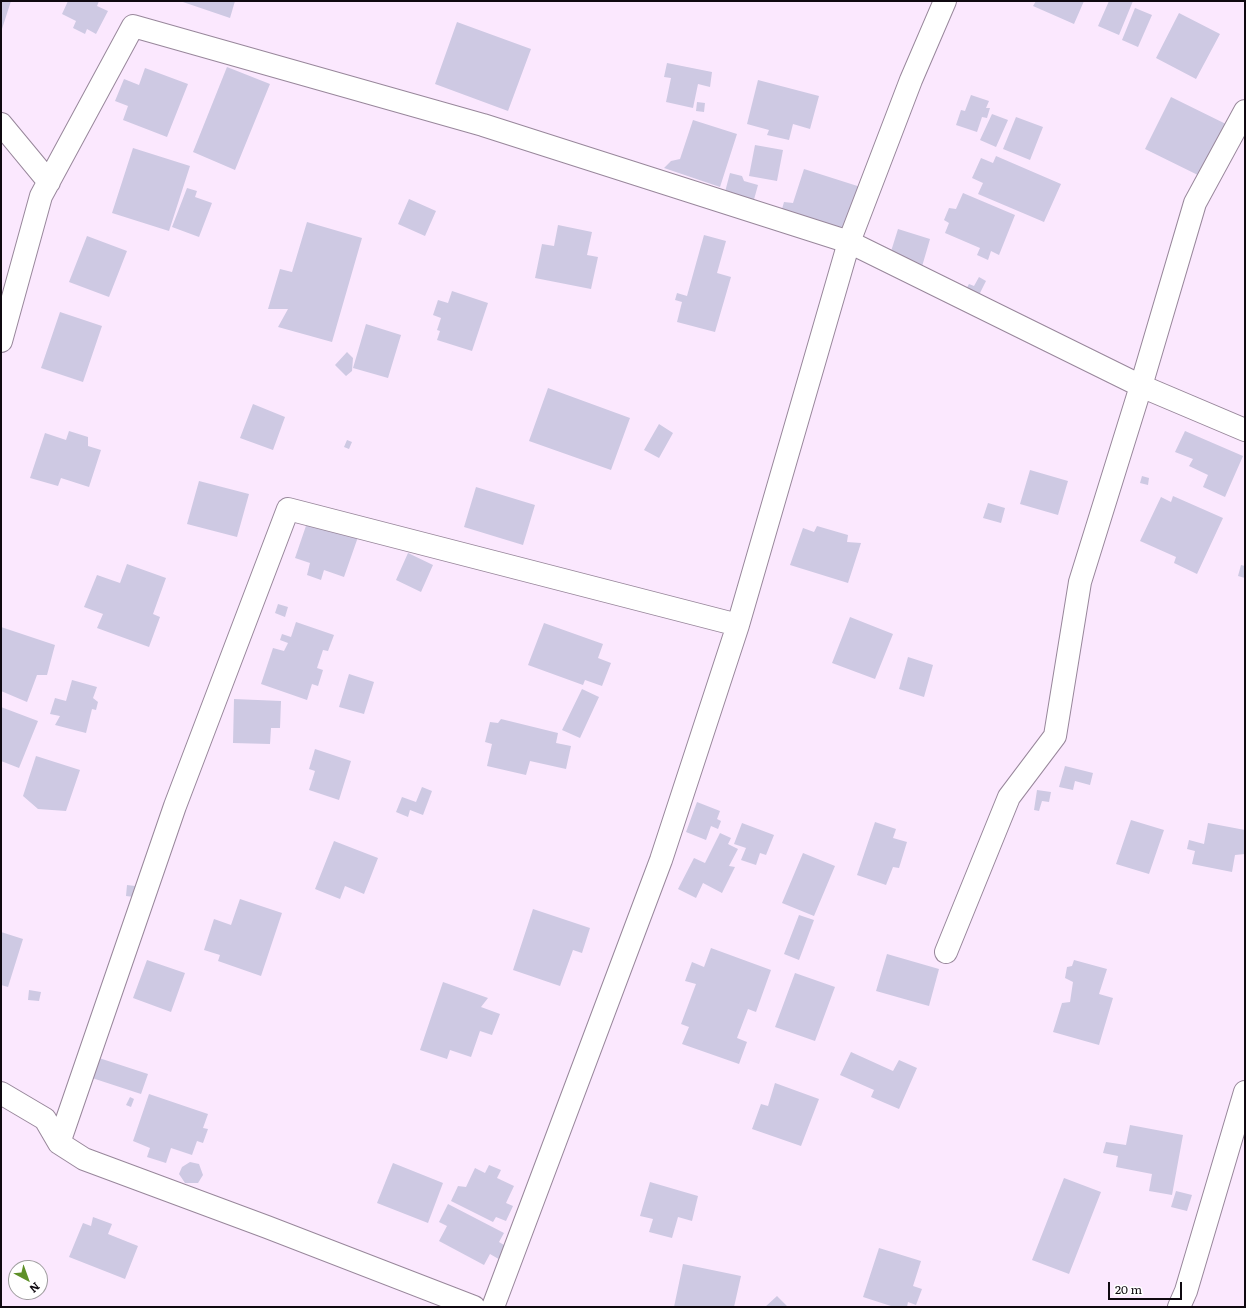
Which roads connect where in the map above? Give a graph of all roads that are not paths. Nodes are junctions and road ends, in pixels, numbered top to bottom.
1 (945, 1) edge
2 (1245, 110) edge
3 (1, 124) edge
4 (49, 182) junction
5 (849, 242) junction
6 (1, 341) edge
7 (1142, 386) junction
8 (1245, 430) edge
9 (738, 626) junction
10 (946, 952) dead end
11 (1245, 1092) edge
12 (1, 1093) edge
13 (59, 1143) junction
14 (1237, 1145) edge
15 (474, 1307) edge
16 (493, 1307) edge
17 (1179, 1307) edge

1 - 5 street
2 - 7 street
3 - 4 street
4 - 5 street
4 - 6 street
5 - 7 street
5 - 9 street
7 - 8 street
7 - 10 street
9 - 13 street
9 - 16 street
11 - 14 street
12 - 13 street
13 - 15 street
14 - 17 street

